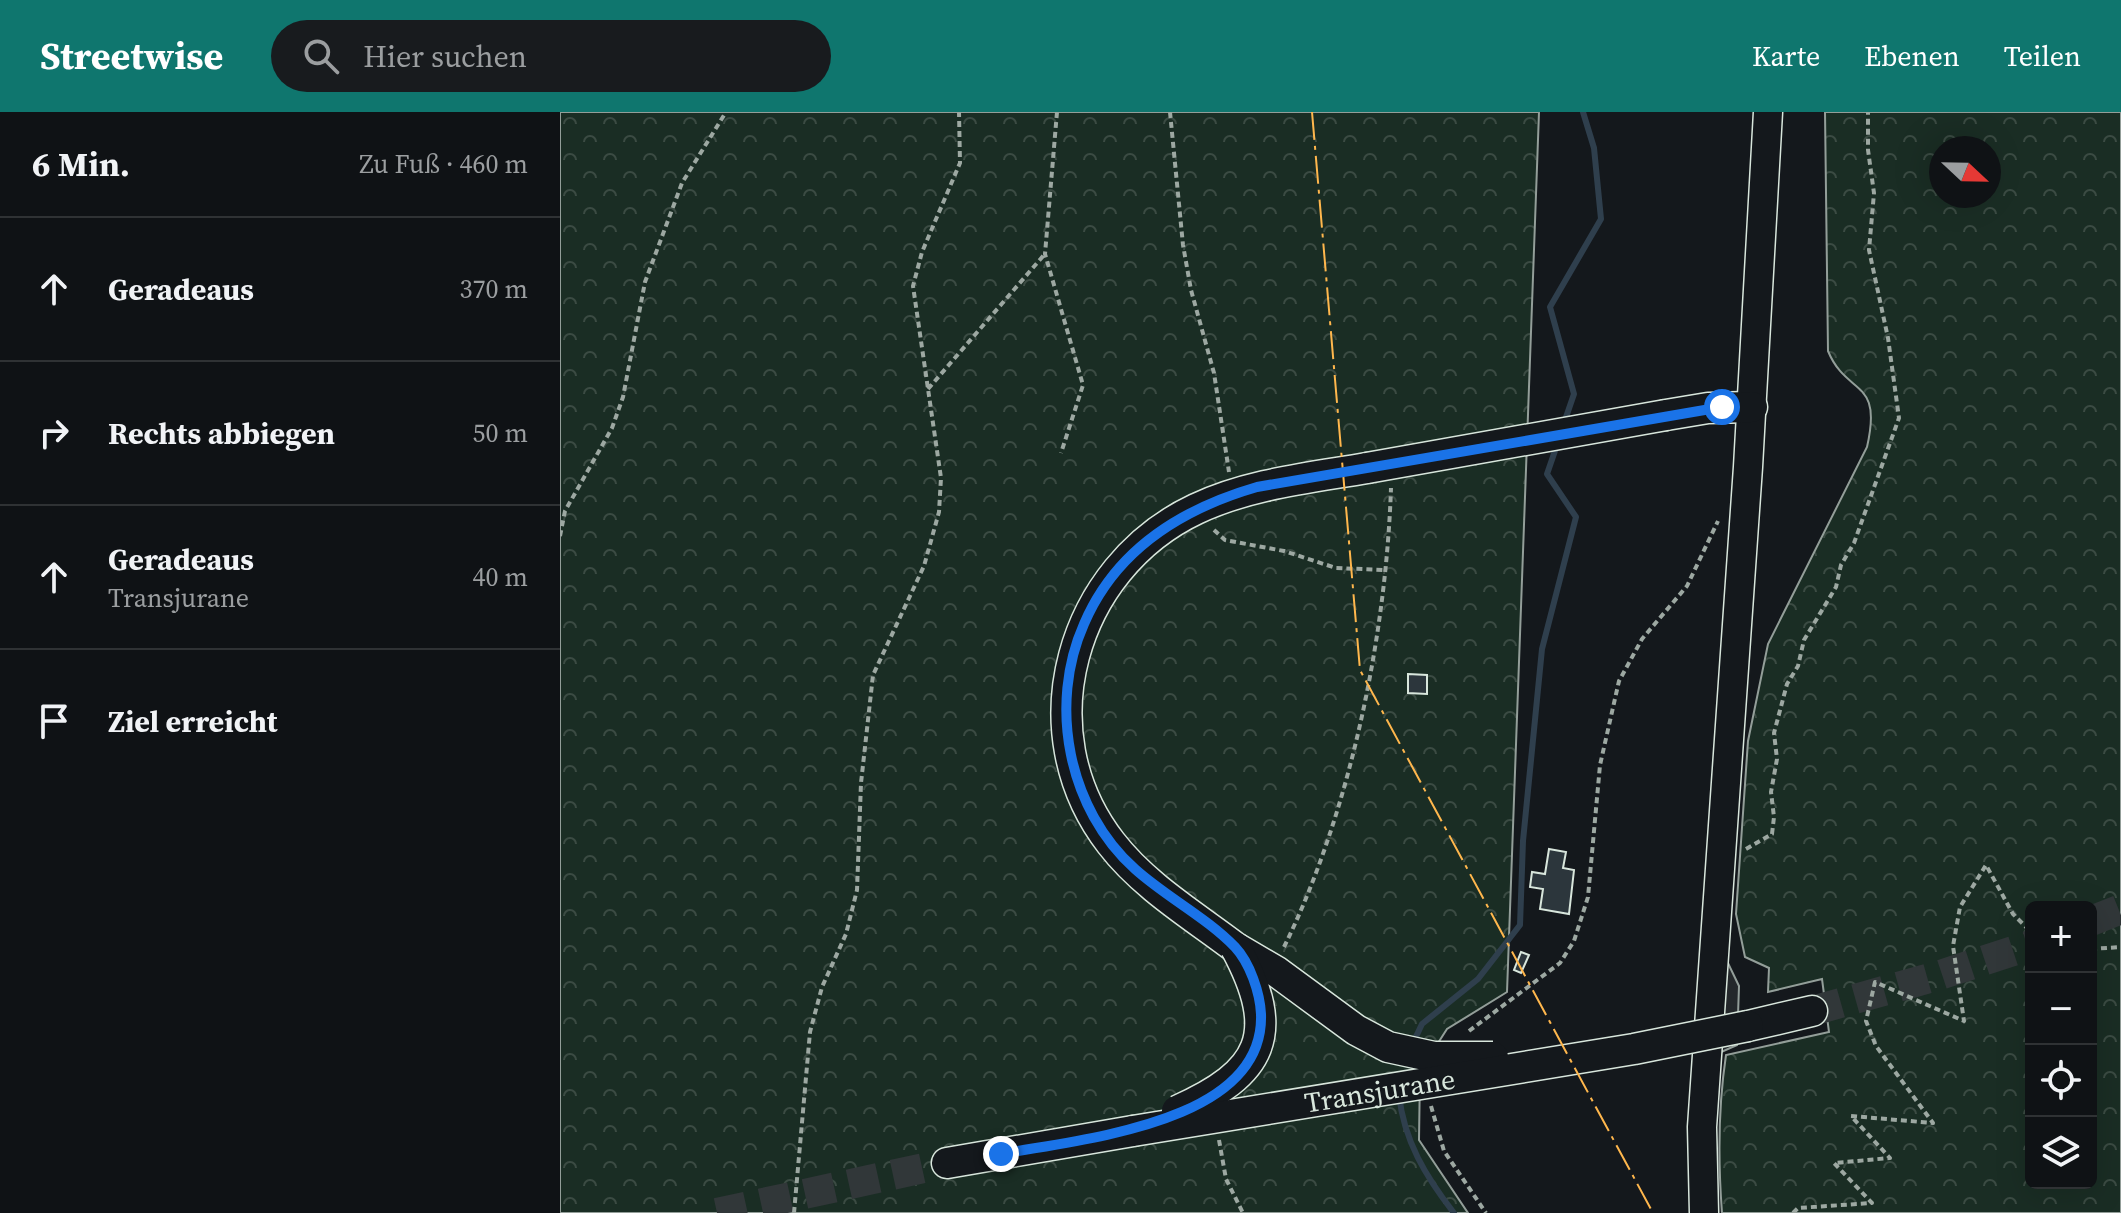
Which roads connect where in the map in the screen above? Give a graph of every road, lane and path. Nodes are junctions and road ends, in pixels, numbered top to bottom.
1 (726, 112) edge
2 (959, 112) edge
3 (1057, 112) edge
4 (1170, 112) edge
5 (1768, 112) edge
6 (1868, 112) edge
7 (1045, 254) junction
8 (928, 389) junction
9 (1752, 407) junction
10 (1061, 453) dead end
11 (1379, 472) junction
12 (1236, 493) junction
13 (1208, 504) junction
14 (1723, 508) dead end
15 (560, 536) edge
16 (1384, 570) junction
17 (1738, 854) dead end
18 (2025, 926) edge
19 (2121, 947) edge
20 (1236, 948) junction
21 (2097, 949) edge
22 (1278, 958) dead end
23 (1805, 1013) tunnel mouth
24 (1467, 1032) dead end
25 (1603, 1053) junction
26 (1432, 1093) dead end
27 (1217, 1127) dead end
28 (1133, 1131) junction
29 (947, 1163) tunnel mouth
30 (794, 1213) edge
31 (1243, 1213) edge
32 (1486, 1213) edge
33 (1704, 1213) edge
34 (1793, 1213) edge

1 - 15 path
2 - 8 path
3 - 7 path
4 - 12 path
5 - 9 main road
6 - 17 path
7 - 8 path
7 - 10 path
8 - 30 path
9 - 11 main road, bridge
9 - 33 main road
11 - 12 main road
11 - 16 path
12 - 13 main road
13 - 16 path
13 - 20 main road
14 - 24 path
16 - 22 path
18 - 34 path
19 - 21 path
20 - 25 main road, bridge
20 - 28 main road, bridge
23 - 25 main road, Transjurane, bridge
25 - 28 main road, Transjurane, bridge
26 - 32 path
27 - 31 path
28 - 29 main road, Transjurane

